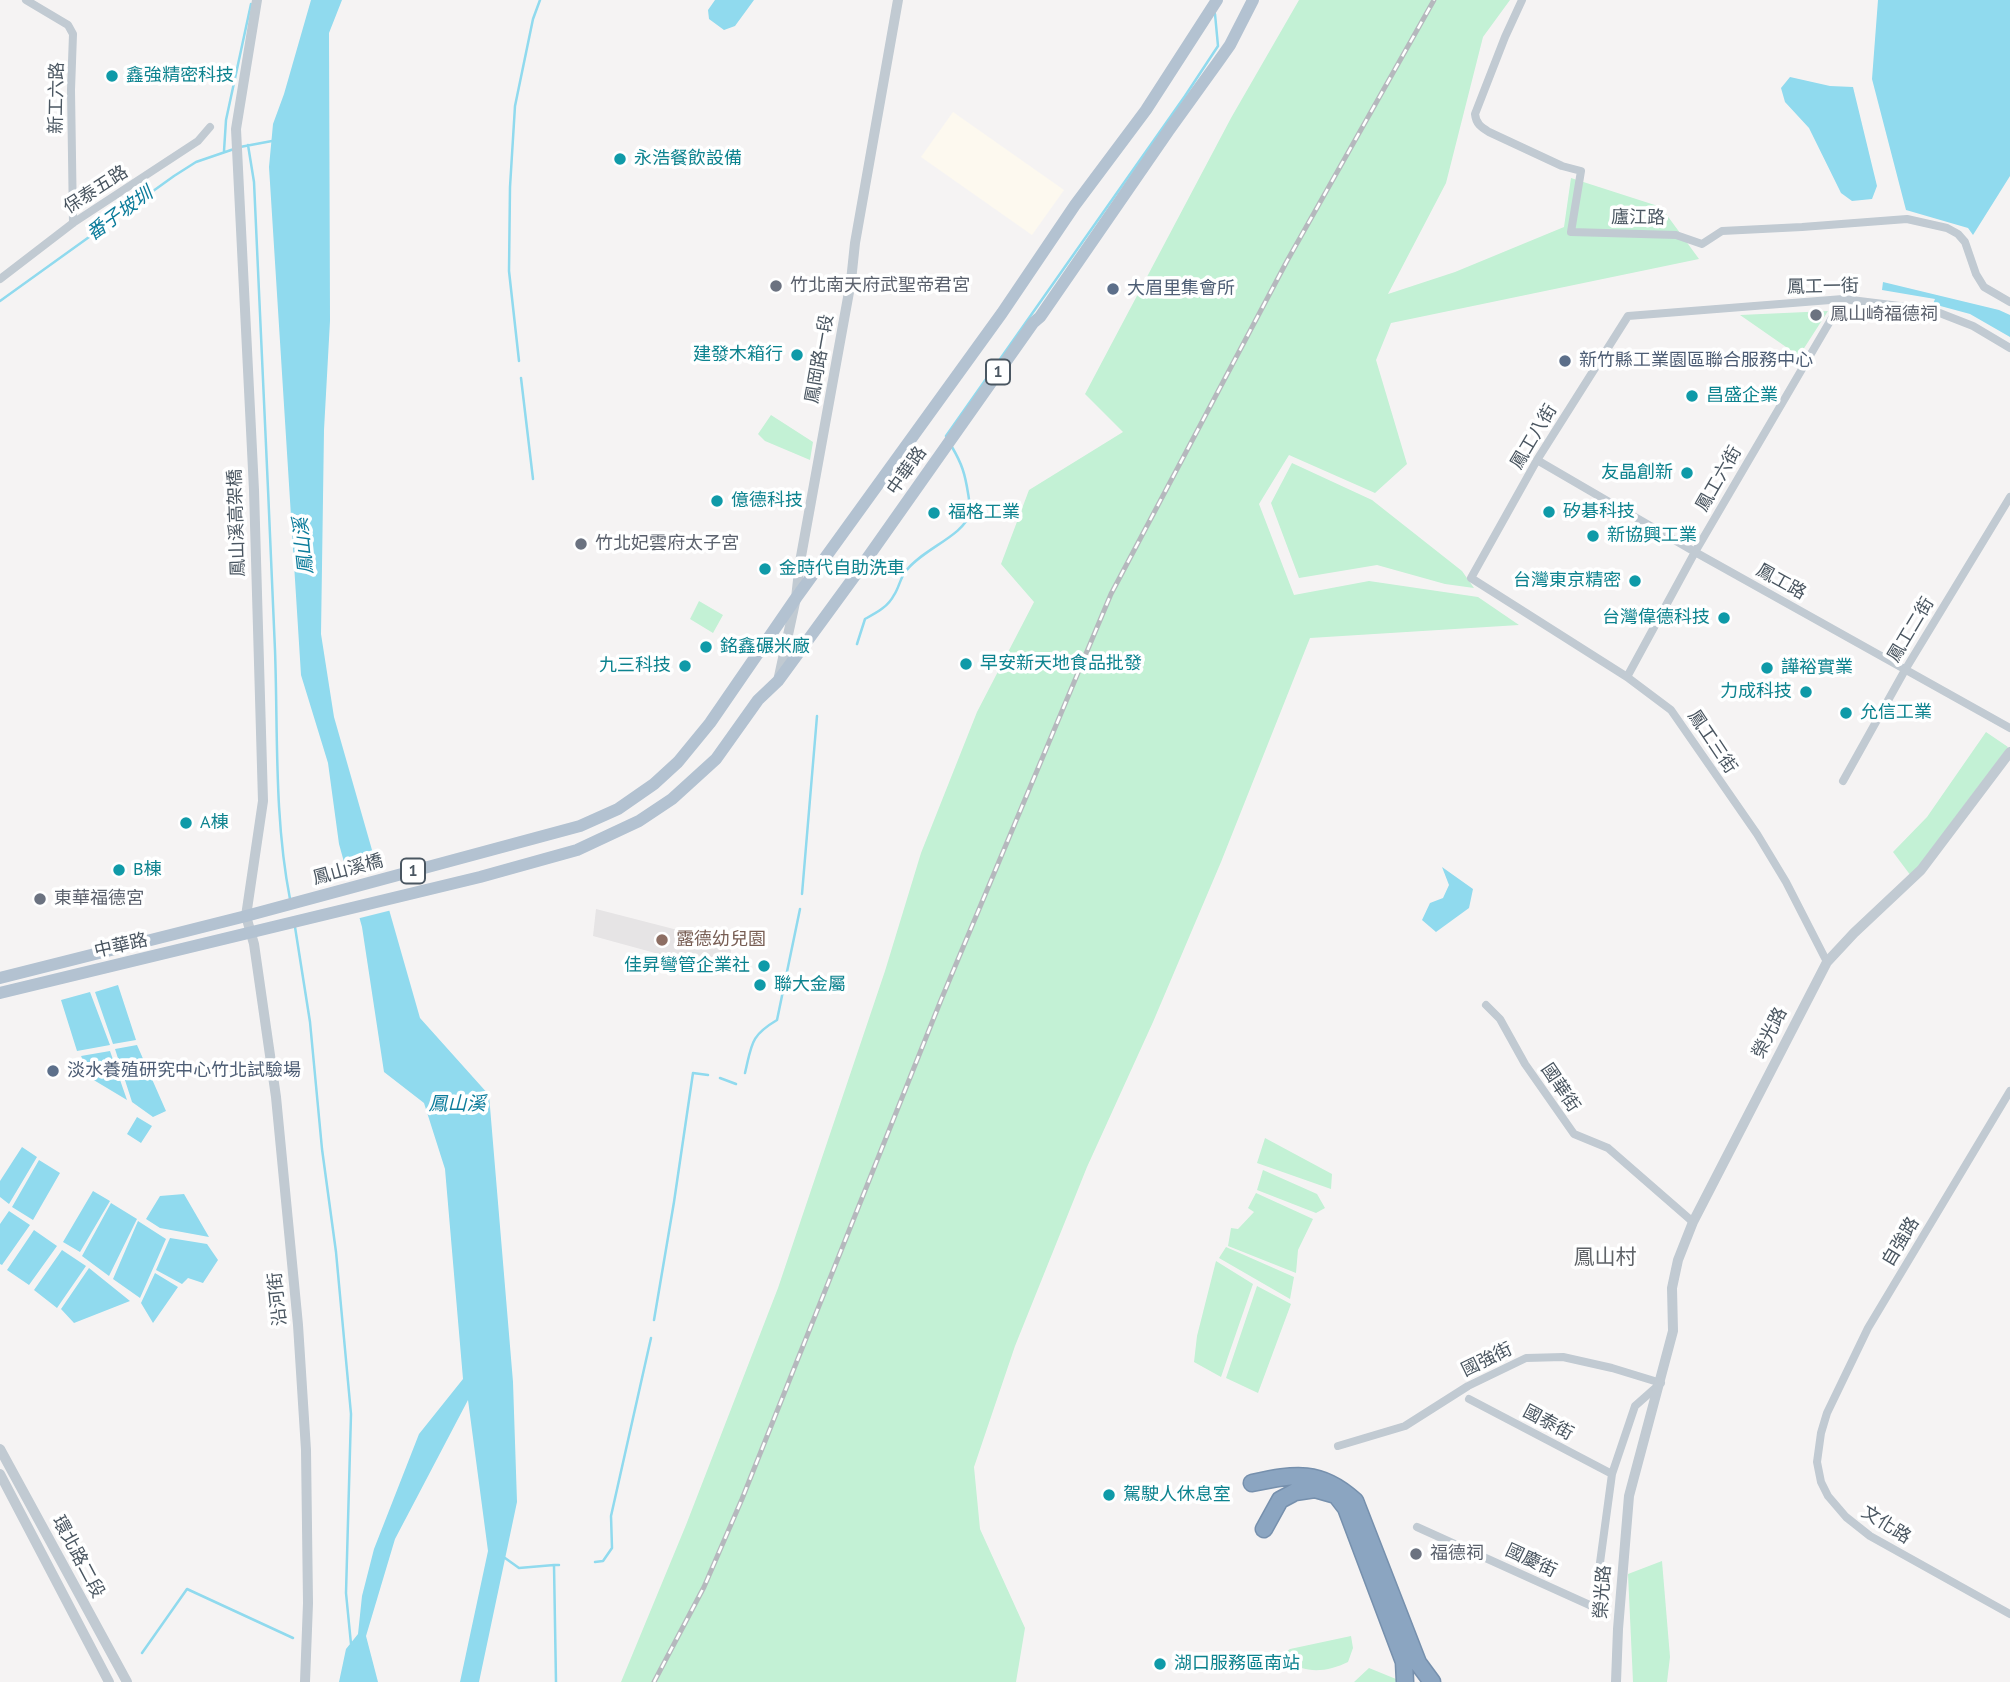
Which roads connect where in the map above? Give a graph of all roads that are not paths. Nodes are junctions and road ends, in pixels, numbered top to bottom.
1 (26, 0) edge
2 (257, 0) edge
3 (898, 0) edge
4 (1217, 0) edge
5 (1253, 0) edge
6 (1522, 0) edge
7 (209, 127) dead end
8 (74, 223) junction
9 (0, 279) edge
10 (1843, 299) junction
11 (2010, 302) edge
12 (1628, 316) joint
13 (2010, 348) edge
14 (1537, 460) junction
15 (2010, 497) edge
16 (1695, 552) junction
17 (1471, 578) joint
18 (796, 598) junction
19 (1905, 670) junction
20 (1627, 677) junction
21 (778, 681) junction
22 (2010, 729) edge
23 (2010, 752) edge
24 (1843, 781) dead end
25 (580, 826) joint
26 (246, 916) junction
27 (251, 933) junction
28 (1827, 962) junction
29 (0, 978) edge
30 (0, 993) edge
31 (1486, 1004) dead end
32 (2010, 1091) edge
33 (1693, 1222) junction
34 (1661, 1383) junction
35 (1469, 1399) dead end
36 (1827, 1413) joint
37 (1338, 1446) dead end
38 (0, 1449) edge
39 (0, 1474) edge
40 (1612, 1475) junction
41 (1252, 1483) dead end
42 (1417, 1527) dead end
43 (1264, 1529) dead end
44 (1594, 1607) joint
45 (2010, 1614) edge
46 (109, 1682) edge
47 (127, 1682) edge
48 (305, 1682) edge
49 (1405, 1682) edge
50 (1432, 1682) edge
51 (1616, 1682) edge

1 - 8 street, 新工六路
2 - 26 street, 鳳山溪高架橋
3 - 18 street, 鳳岡路一段
4 - 18 main road, 中華路 / 1
5 - 21 main road, 中華路 / 1
6 - 11 street, 廬江路
7 - 8 street, 保泰五路
8 - 9 street, 保泰五路
10 - 12 street, 鳳工一街
10 - 13 street, 鳳工一街
10 - 16 street, 鳳工六街
12 - 14 street, 鳳工八街
14 - 16 street, 鳳工路
14 - 17 street, 鳳工八街
15 - 19 street, 鳳工二街
16 - 19 street, 鳳工路
16 - 20 street, 鳳工六街
17 - 20 street, 鳳工三街
18 - 21 street, 鳳岡路一段
18 - 25 main road, 中華路 / 1
19 - 22 street, 鳳工路
19 - 24 street, 鳳工二街
20 - 28 street, 鳳工三街
21 - 27 main road, 中華路 / 1
23 - 28 street, 榮光路
25 - 26 main road, 鳳山溪橋 / 1
26 - 27 street, 沿河街
26 - 29 main road, 中華路 / 1
27 - 30 main road, 中華路 / 1
27 - 48 street, 沿河街
28 - 33 street, 榮光路
31 - 33 street, 國華街
32 - 36 street, 自強路
33 - 34 street, 榮光路
34 - 37 street, 國強街
34 - 40 street, 榮光路
34 - 51 street, 榮光路
35 - 40 street, 國泰街
36 - 45 street, 文化路
38 - 47 street, 環北路二段
39 - 46 street, 環北路二段
40 - 44 street, 榮光路
41 - 50 highway
42 - 44 street, 國慶街
43 - 49 highway

